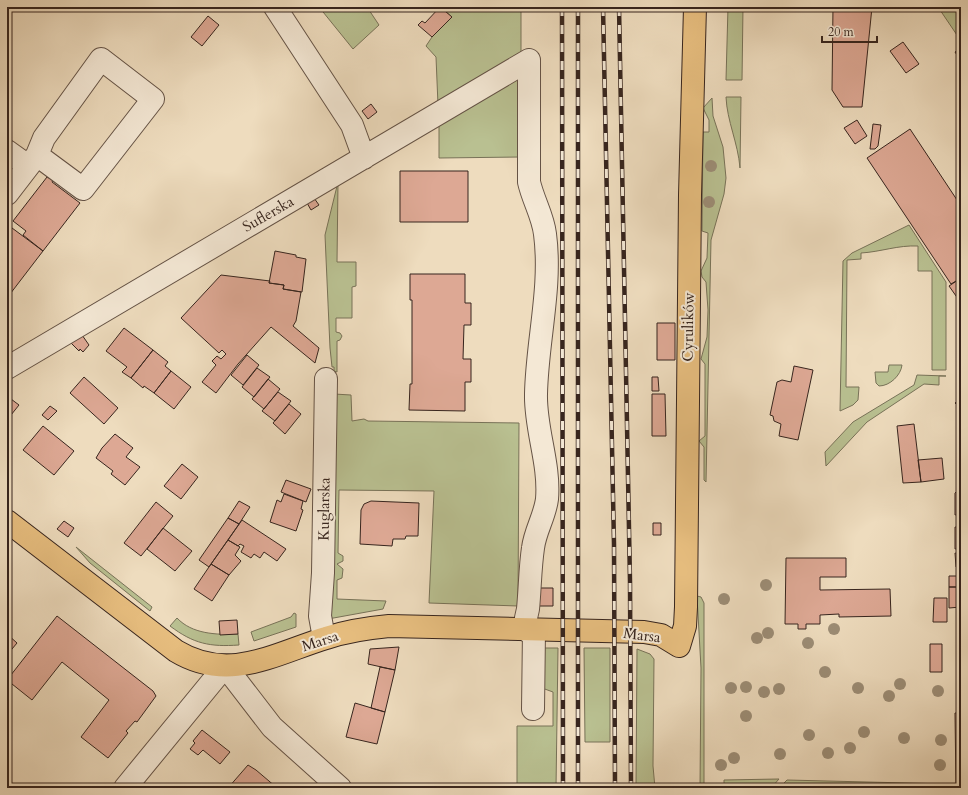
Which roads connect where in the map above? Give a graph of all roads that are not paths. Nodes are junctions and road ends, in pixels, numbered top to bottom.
1 (275, 7) edge
2 (695, 7) edge
3 (7, 151) edge
4 (364, 158) junction
5 (32, 161) junction
6 (7, 194) edge
7 (7, 368) edge
8 (326, 379) dead end
9 (7, 521) edge
10 (530, 631) junction
11 (324, 638) junction
12 (679, 646) joint
13 (225, 666) junction
14 (533, 709) dead end
15 (125, 788) edge
16 (340, 788) edge

1 - 4 street
2 - 12 main road, Cyrulików
3 - 5 street
4 - 7 street, Suflerska
4 - 10 street, Suflerska
5 - 5 street
5 - 6 street
8 - 11 street, Kuglarska
9 - 13 main road, Marsa
10 - 11 main road, Marsa
10 - 12 main road, Marsa
10 - 14 street
11 - 13 main road, Marsa
13 - 15 street
13 - 16 street

